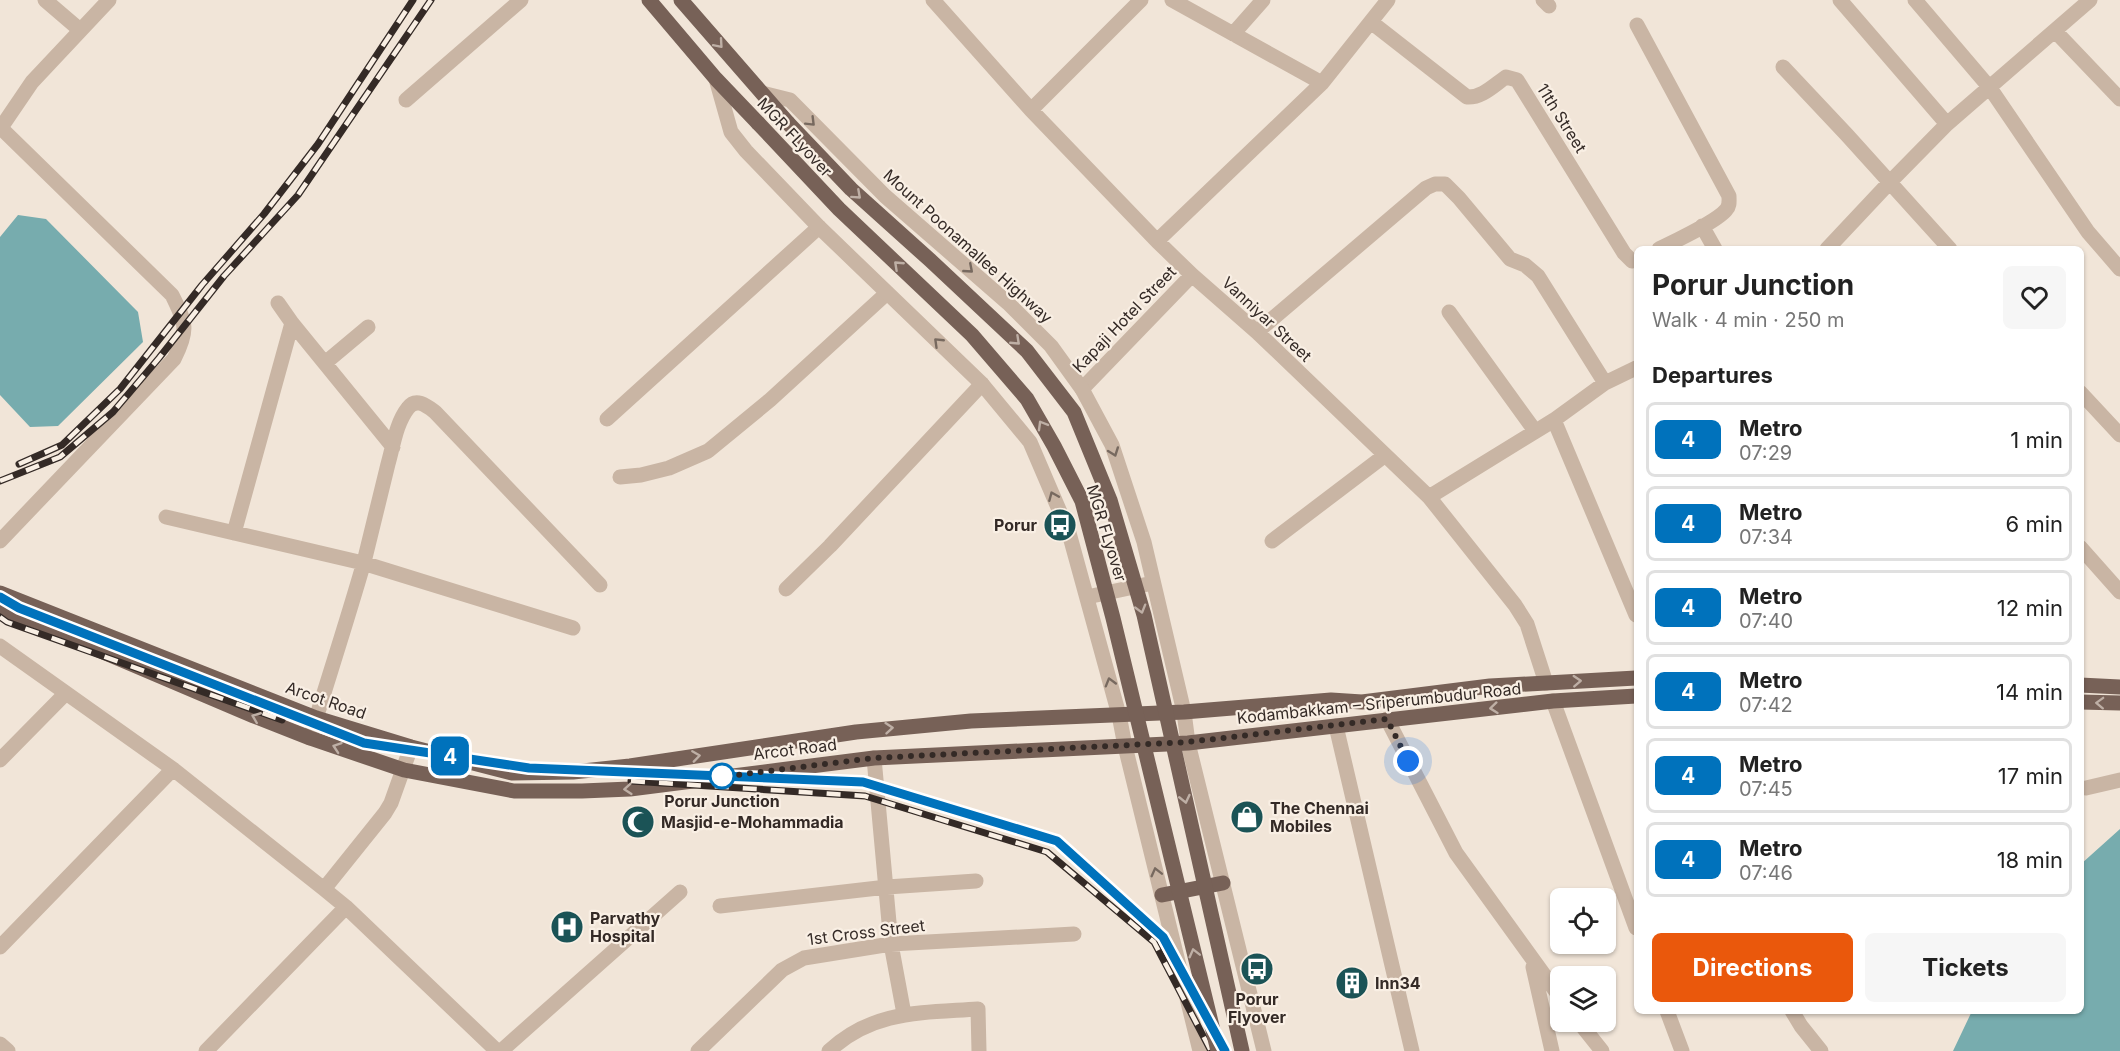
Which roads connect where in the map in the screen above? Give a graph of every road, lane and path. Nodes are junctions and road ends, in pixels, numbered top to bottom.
1 (45, 0) edge
2 (109, 0) edge
3 (521, 0) edge
4 (649, 0) edge
5 (681, 0) edge
6 (933, 0) edge
7 (1141, 0) edge
8 (1172, 0) edge
9 (1263, 0) edge
10 (1388, 0) edge
11 (1840, 0) edge
12 (1915, 0) edge
13 (2090, 0) edge
14 (1371, 22) junction
15 (1637, 25) dead end
16 (80, 30) junction
17 (2055, 31) junction
18 (1233, 34) junction
19 (1783, 67) dead end
20 (716, 79) junction
21 (1322, 84) junction
22 (1990, 88) junction
23 (762, 93) junction
24 (2120, 99) edge
25 (406, 100) dead end
26 (1031, 110) junction
27 (1947, 124) junction
28 (1, 129) edge
29 (1889, 183) junction
30 (1702, 226) junction
31 (819, 227) junction
32 (1157, 241) junction
33 (1665, 246) edge
34 (1713, 246) edge
35 (1830, 246) edge
36 (1947, 246) edge
37 (1634, 260) edge
38 (2120, 269) edge
39 (1192, 274) junction
40 (887, 293) junction
41 (278, 303) dead end
42 (1449, 312) dead end
43 (292, 323) junction
44 (368, 327) dead end
45 (1257, 332) junction
46 (325, 363) junction
47 (1634, 369) edge
48 (1605, 383) junction
49 (982, 384) junction
50 (1082, 389) junction
51 (2084, 396) edge
52 (607, 419) dead end
53 (1554, 420) junction
54 (1535, 432) junction
55 (2120, 435) edge
56 (393, 447) junction
57 (1384, 456) junction
58 (620, 477) dead end
59 (1428, 497) junction
60 (166, 517) dead end
61 (234, 533) junction
62 (0, 541) edge
63 (1272, 541) dead end
64 (2084, 552) edge
65 (363, 563) junction
66 (1154, 582) junction
67 (600, 585) dead end
68 (786, 589) dead end
69 (2120, 592) edge
70 (0, 593) edge
71 (1087, 597) junction
72 (0, 608) edge
73 (1634, 610) edge
74 (47, 620) junction
75 (573, 628) dead end
76 (0, 646) edge
77 (1634, 678) edge
78 (1546, 683) junction
79 (2084, 685) edge
80 (2120, 687) edge
81 (66, 693) junction
82 (1634, 696) edge
83 (1553, 701) junction
84 (2084, 702) edge
85 (2120, 703) edge
86 (1184, 712) junction
87 (1119, 715) junction
88 (316, 718) junction
89 (1387, 719) junction
90 (1336, 726) junction
91 (310, 738) junction
92 (1188, 742) junction
93 (1125, 746) junction
94 (411, 747) junction
95 (874, 758) junction
96 (0, 760) edge
97 (173, 769) junction
98 (404, 770) junction
99 (2120, 780) edge
100 (2086, 788) dead end
101 (976, 880) dead end
102 (1223, 883) junction
103 (887, 887) junction
104 (324, 889) junction
105 (680, 892) dead end
106 (1162, 895) junction
107 (720, 906) dead end
108 (346, 907) junction
109 (1634, 923) edge
110 (1074, 934) dead end
111 (891, 944) junction
112 (0, 947) edge
113 (1532, 961) junction
114 (1550, 984) edge
115 (904, 1014) junction
116 (1668, 1014) edge
117 (1794, 1014) edge
118 (1587, 1032) edge
119 (0, 1044) edge
120 (8, 1051) edge
121 (206, 1051) edge
122 (499, 1051) edge
123 (698, 1051) edge
124 (830, 1051) edge
125 (980, 1051) edge
126 (1200, 1051) edge
127 (1218, 1051) edge
128 (1242, 1051) edge
129 (1264, 1051) edge
130 (1412, 1051) edge
131 (1552, 1051) edge
132 (1602, 1051) edge
133 (1682, 1051) edge
134 (1821, 1051) edge

1 - 16 street
2 - 16 street
3 - 25 street
4 - 20 main road, MGR FLyover
5 -> 23 main road, MGR FLyover
6 - 26 street, Vanniyar Street
7 - 26 street
8 - 18 street
9 - 18 street
10 - 14 street
11 - 27 street
12 - 22 street
13 - 17 street
14 - 21 street
14 - 37 street, 11th Street
15 - 30 street
16 - 28 street
17 - 22 street
17 - 24 street
18 - 21 street
19 - 29 street
20 - 31 street
127 -> 20 main road, MGR FLyover, bridge
21 - 32 street
22 - 27 street
22 - 38 street
23 -> 50 street, Mount Poonamallee Highway
23 -> 128 main road, MGR FLyover, bridge
26 - 32 street, Vanniyar Street
27 - 29 street
28 - 62 street
29 - 35 street
29 - 36 street
30 - 33 street
30 - 34 street
31 - 40 street
31 - 52 street
32 - 39 street, Vanniyar Street
39 - 45 street, Vanniyar Street
39 - 50 street, Kapaji Hotel Street
49 -> 40 street
40 - 58 street
41 - 43 street
42 - 54 street
43 - 46 street
43 - 61 street
44 - 46 street
45 - 48 street
45 - 57 street, Vanniyar Street
46 - 56 street
47 - 48 street
48 - 53 street
49 - 68 street
71 -> 49 street
50 -> 66 street, Mount Poonamallee Highway
51 - 55 street
53 - 54 street
53 - 73 street
54 - 59 street
56 - 65 street
56 - 67 street
57 - 59 street, Vanniyar Street
57 - 63 street
59 - 78 street, Vanniyar Street
60 - 61 street
61 - 65 street
64 - 69 street
65 - 75 street
65 - 88 street
66 - 71 street
66 - 86 street, Mount Poonamallee Highway
70 - 74 main road, Arcot Road
87 -> 71 street
72 - 74 main road, Arcot Road
74 - 88 main road, Arcot Road
91 -> 74 main road, Arcot Road
76 - 81 street
78 -> 77 main road, Kodambakkam – Sriperumbudur Road
78 - 86 main road, Kodambakkam – Sriperumbudur Road
79 - 80 main road
81 - 96 street
81 - 97 street
82 - 83 main road, Kodambakkam – Sriperumbudur Road
83 -> 89 main road, Kodambakkam – Sriperumbudur Road
83 - 109 street
85 -> 84 main road
86 - 87 main road, Kodambakkam – Sriperumbudur Road
86 - 92 street, Mount Poonamallee Highway
87 - 93 street
94 -> 87 main road, Arcot Road
88 - 91 street
88 - 94 main road, Arcot Road
89 - 90 main road, Kodambakkam – Sriperumbudur Road
89 - 113 street
90 - 92 main road, Kodambakkam – Sriperumbudur Road
90 - 130 street
98 -> 91 main road, Arcot Road
92 - 93 main road, Kodambakkam – Sriperumbudur Road
92 - 102 street, Mount Poonamallee Highway
93 - 95 main road, Arcot Road
106 -> 93 street
94 - 98 street
95 -> 98 main road, Arcot Road
95 - 103 street
97 - 104 street
97 - 112 street
98 - 104 street
99 - 100 street
101 - 103 street
102 - 106 main road
102 - 129 street, Mount Poonamallee Highway
103 - 107 street
103 - 111 street
104 - 108 street
105 - 122 street
106 - 126 street
108 - 121 street
108 - 122 street
110 - 111 street, 1st Cross Street
111 - 115 street
111 - 123 street, 1st Cross Street
113 - 114 street
113 - 131 street
115 - 124 street
115 - 125 street
116 - 133 street
117 - 134 street
118 - 132 street
119 - 120 street

